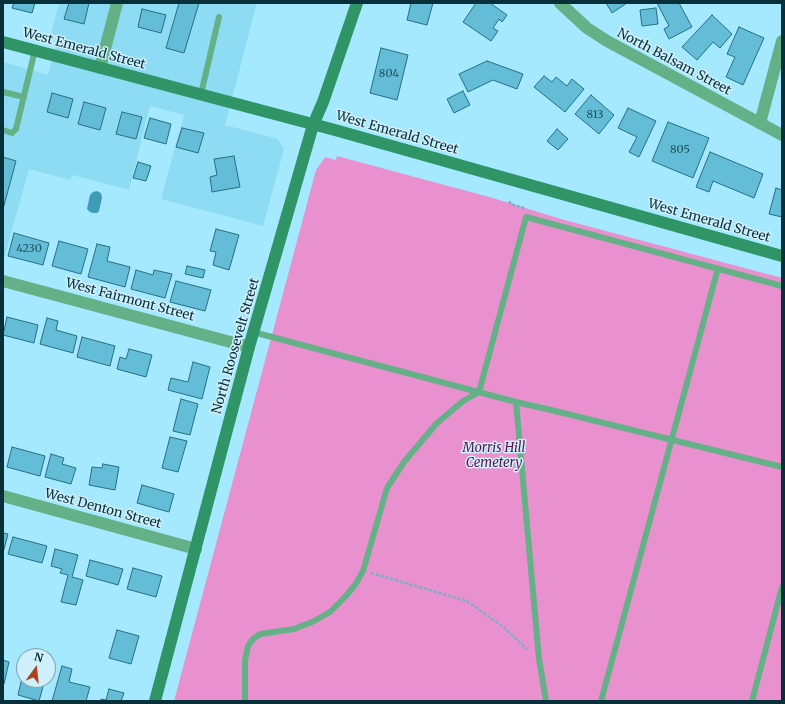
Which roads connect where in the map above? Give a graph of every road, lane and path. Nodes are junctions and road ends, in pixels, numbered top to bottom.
1 (117, 3) edge
2 (357, 3) edge
3 (560, 3) edge
4 (219, 17) dead end
5 (782, 41) edge
6 (3, 42) edge
7 (35, 50) junction
8 (100, 68) junction
9 (3, 92) edge
10 (201, 94) junction
11 (24, 97) junction
12 (760, 123) junction
13 (314, 125) junction
14 (3, 130) edge
15 (782, 136) edge
16 (510, 201) dead end
17 (524, 208) dead end
18 (782, 256) edge
19 (718, 268) junction
20 (3, 281) edge
21 (782, 286) edge
22 (253, 332) junction
23 (249, 347) junction
24 (479, 392) junction
25 (516, 402) junction
26 (672, 439) junction
27 (782, 467) edge
28 (3, 496) edge
29 (196, 549) junction
30 (363, 571) junction
31 (782, 587) edge
32 (540, 659) junction
33 (155, 701) edge
34 (245, 701) edge
35 (546, 701) edge
36 (601, 701) edge
37 (752, 701) edge

1 - 8 street
2 - 13 street, North Roosevelt Street
3 - 12 street, North Balsam Street
4 - 10 lane
5 - 12 street
6 - 7 street, West Emerald Street
7 - 8 street, West Emerald Street
7 - 11 lane
8 - 10 street, West Emerald Street
9 - 11 lane
10 - 13 street, West Emerald Street
11 - 14 lane
12 - 15 street, North Balsam Street
13 - 18 street, West Emerald Street
13 - 22 street, North Roosevelt Street
16 - 17 path
19 - 21 lane
19 - 24 lane
19 - 26 lane
20 - 23 street, West Fairmont Street
22 - 23 street, North Roosevelt Street
22 - 24 lane
23 - 29 street, North Roosevelt Street
24 - 25 lane
24 - 30 lane
25 - 26 lane
25 - 32 lane
26 - 27 lane
26 - 36 lane
28 - 29 street, West Denton Street
29 - 33 street, North Roosevelt Street
30 - 32 path
30 - 34 lane
31 - 37 lane
32 - 35 lane

